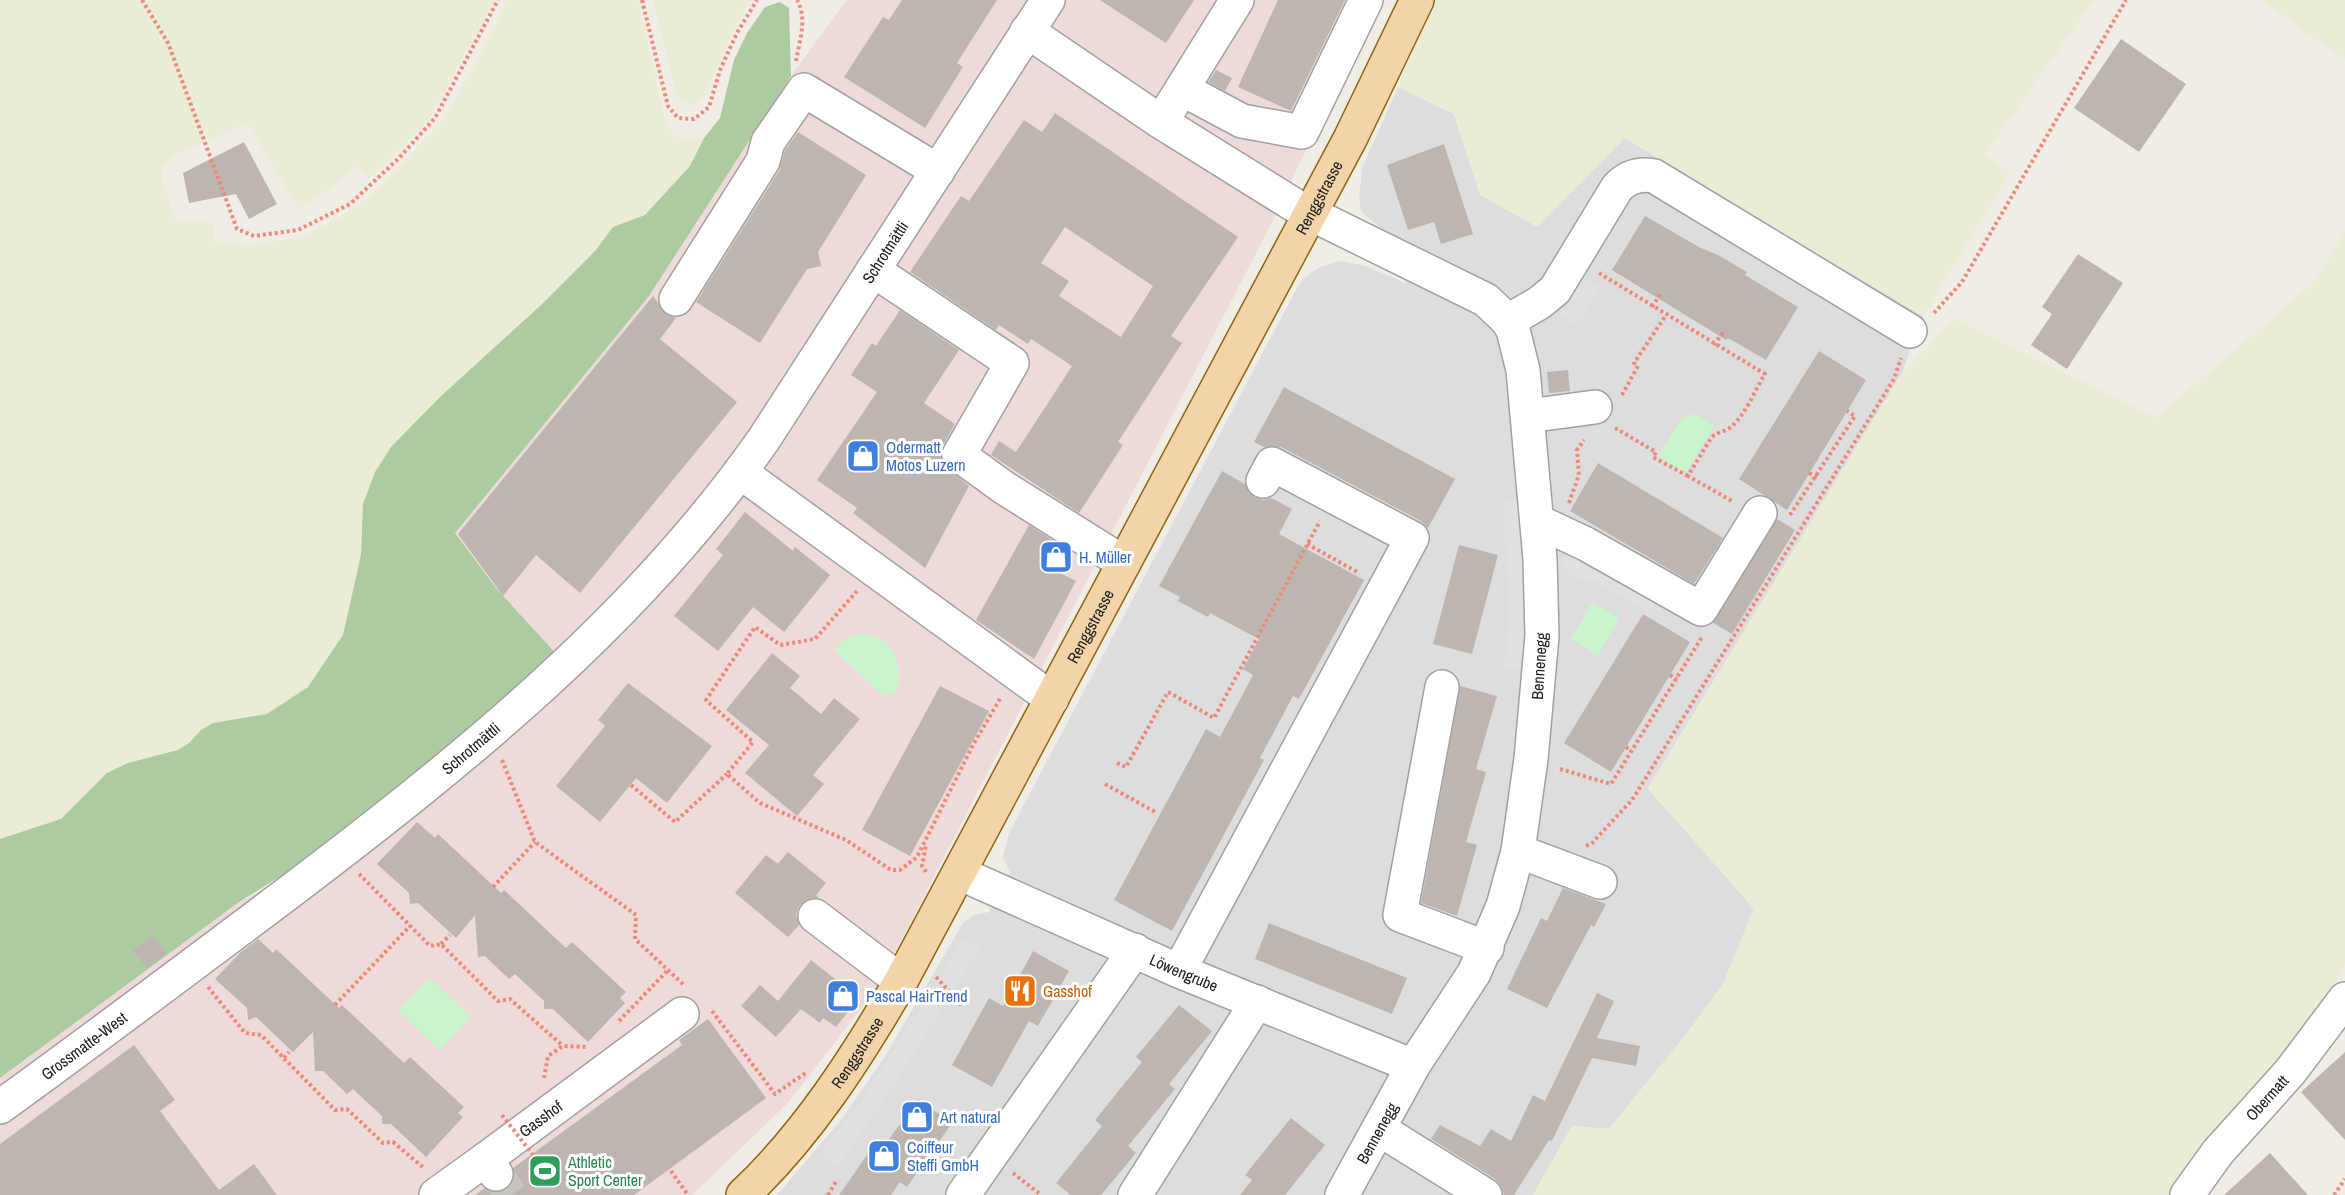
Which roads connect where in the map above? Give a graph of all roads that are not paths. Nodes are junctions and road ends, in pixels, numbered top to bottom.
1 (1048, 0) edge
2 (1237, 0) edge
3 (1366, 0) edge
4 (1417, 0) edge
5 (1027, 31) junction
6 (1182, 88) junction
7 (1230, 114) junction
8 (1161, 122) junction
9 (1206, 151) junction
10 (938, 171) junction
11 (1310, 214) junction
12 (873, 270) junction
13 (676, 299) dead end
14 (1509, 321) junction
15 (1910, 331) road end
16 (1528, 416) junction
17 (1602, 417) road end
18 (740, 472) junction
19 (1263, 481) dead end
20 (1746, 506) road end
21 (1550, 527) junction
22 (1124, 562) junction
23 (1442, 687) dead end
24 (1052, 699) junction
25 (1534, 856) junction
26 (944, 874) junction
27 (1599, 882) dead end
28 (815, 916) dead end
29 (1486, 948) junction
30 (1135, 950) junction
31 (1179, 972) junction
32 (901, 981) junction
33 (166, 985) joint
34 (2345, 999) edge
35 (1257, 1002) junction
36 (703, 1011) road end
37 (1413, 1066) junction
38 (0, 1107) edge
39 (1379, 1129) junction
40 (436, 1195) edge
41 (743, 1195) edge
42 (963, 1195) edge
43 (1135, 1195) edge
44 (1342, 1195) edge
45 (1485, 1195) edge
46 (2187, 1195) edge

1 - 5 street, Schrotmättli
2 - 6 street
3 - 7 street
4 - 11 main road, Renggstrasse
5 - 8 street
5 - 10 street, Schrotmättli
6 - 7 street
6 - 8 street
7 - 9 street
8 - 9 street
9 - 11 street
10 - 12 street, Schrotmättli
10 - 13 street
11 - 14 street
11 - 22 main road, Renggstrasse
12 - 18 street, Schrotmättli
12 - 22 street
14 - 15 street
14 - 16 street, Bennenegg
16 - 17 street
16 - 21 street, Bennenegg
18 - 24 street
18 - 33 street, Schrotmättli
19 - 31 street
20 - 21 street
21 - 25 street, Bennenegg
22 - 24 main road, Renggstrasse
23 - 29 street
24 - 26 main road, Renggstrasse
25 - 27 street
25 - 29 street, Bennenegg
26 - 30 street, Löwengrube
26 - 32 main road, Renggstrasse
28 - 32 street
29 - 37 street, Bennenegg
30 - 31 street, Löwengrube
30 - 42 street
31 - 35 street, Löwengrube
32 - 41 main road, Renggstrasse
33 - 38 street, Grossmatte-West
34 - 46 street, Obermatt
35 - 37 street, Löwengrube
35 - 43 street
36 - 40 street, Gasshof
37 - 39 street, Bennenegg
39 - 44 street, Bennenegg
39 - 45 street

